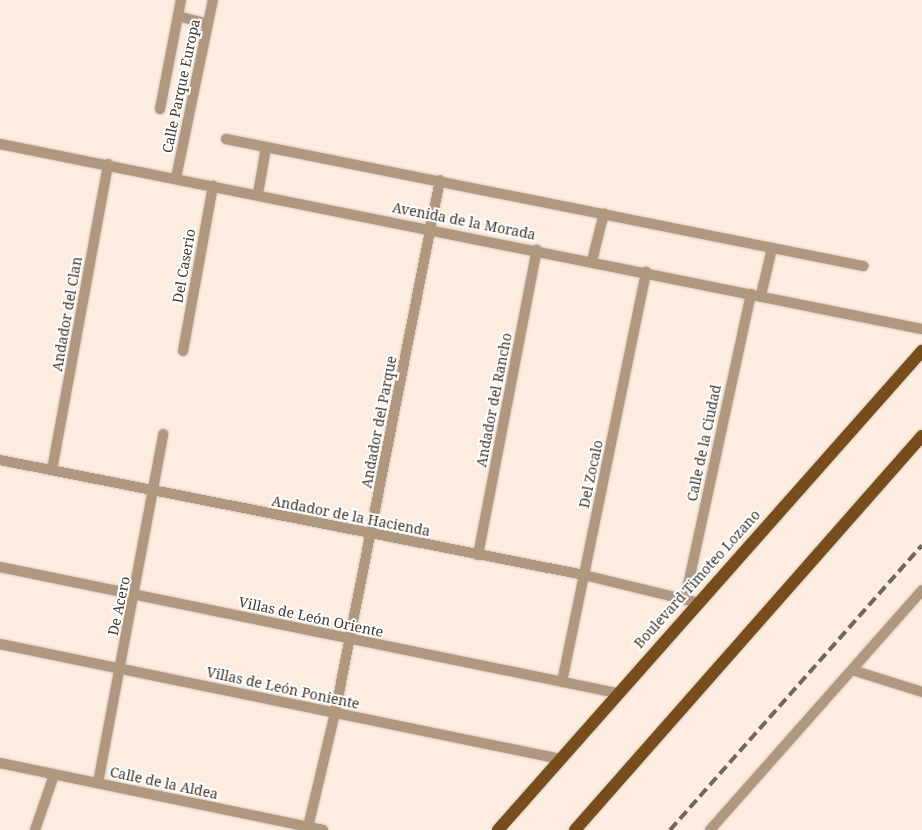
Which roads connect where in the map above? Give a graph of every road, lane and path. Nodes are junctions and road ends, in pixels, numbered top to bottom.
1 (181, 0) edge
2 (213, 0) edge
3 (178, 16) junction
4 (208, 24) junction
5 (160, 109) dead end
6 (226, 139) dead end
7 (0, 146) edge
8 (266, 146) junction
9 (108, 164) junction
10 (176, 178) junction
11 (440, 180) junction
12 (213, 186) junction
13 (258, 194) junction
14 (604, 213) junction
15 (431, 228) junction
16 (772, 248) junction
17 (537, 250) junction
18 (592, 262) junction
19 (863, 266) dead end
20 (646, 272) junction
21 (756, 295) junction
22 (922, 329) edge
23 (183, 351) dead end
24 (922, 351) edge
25 (163, 434) dead end
26 (922, 436) edge
27 (0, 460) edge
28 (52, 470) junction
29 (154, 489) junction
30 (371, 536) junction
31 (478, 555) junction
32 (0, 567) edge
33 (584, 575) junction
34 (922, 590) edge
35 (136, 594) junction
36 (691, 600) junction
37 (349, 639) junction
38 (0, 644) edge
39 (120, 669) junction
40 (852, 670) junction
41 (562, 682) junction
42 (922, 692) edge
43 (617, 693) junction
44 (336, 713) junction
45 (560, 759) junction
46 (0, 763) edge
47 (54, 775) junction
48 (98, 783) junction
49 (308, 827) junction
50 (35, 830) edge
51 (323, 830) edge
52 (498, 830) edge
53 (575, 830) edge
54 (710, 830) edge

1 - 3 street
2 - 4 street, Calle Parque Europa
3 - 4 street
3 - 5 street
4 - 10 street, Calle Parque Europa
6 - 8 street
7 - 9 street, Avenida de la Morada
8 - 11 street
8 - 13 street
9 - 10 street, Avenida de la Morada
9 - 28 street, Andador del Clan
10 - 12 street, Avenida de la Morada
11 - 14 street
11 - 15 street, Andador del Parque
12 - 13 street, Avenida de la Morada
12 - 23 street, Del Caserio
13 - 15 street, Avenida de la Morada
14 - 16 street
14 - 18 street
15 - 17 street, Avenida de la Morada
15 - 30 street, Andador del Parque
16 - 19 street
16 - 21 street, Calle de la Ciudad
17 - 18 street, Avenida de la Morada
17 - 31 street, Andador del Rancho
18 - 20 street, Avenida de la Morada
20 - 21 street, Avenida de la Morada
20 - 33 street, Del Zocalo
21 - 22 street, Avenida de la Morada
21 - 36 street, Calle de la Ciudad
24 - 36 main road, Boulevard Timoteo Lozano
25 - 29 street, De Acero
26 - 53 main road
27 - 28 street, Andador de la Hacienda
28 - 29 street, Andador de la Hacienda
29 - 30 street, Andador de la Hacienda
29 - 35 street, De Acero
30 - 31 street, Andador de la Hacienda
30 - 37 street, Andador del Parque
31 - 33 street, Andador de la Hacienda
32 - 35 street, Villas de León Oriente
33 - 36 street, Andador de la Hacienda
33 - 41 street, Del Zocalo
34 - 40 street
35 - 37 street, Villas de León Oriente
35 - 39 street, De Acero
36 - 43 main road, Boulevard Timoteo Lozano
37 - 41 street, Villas de León Oriente
37 - 44 street, Andador del Parque
38 - 39 street, Villas de León Poniente
39 - 44 street, Villas de León Poniente
39 - 48 street, De Acero
40 - 42 street
40 - 54 street
41 - 43 street, Villas de León Oriente
43 - 45 main road, Boulevard Timoteo Lozano
44 - 45 street, Villas de León Poniente
44 - 49 street, Andador del Parque
45 - 52 main road, Boulevard Timoteo Lozano
46 - 47 street, Calle de la Aldea
47 - 48 street, Calle de la Aldea
47 - 50 street
48 - 49 street, Calle de la Aldea
49 - 51 street, Calle de la Aldea

